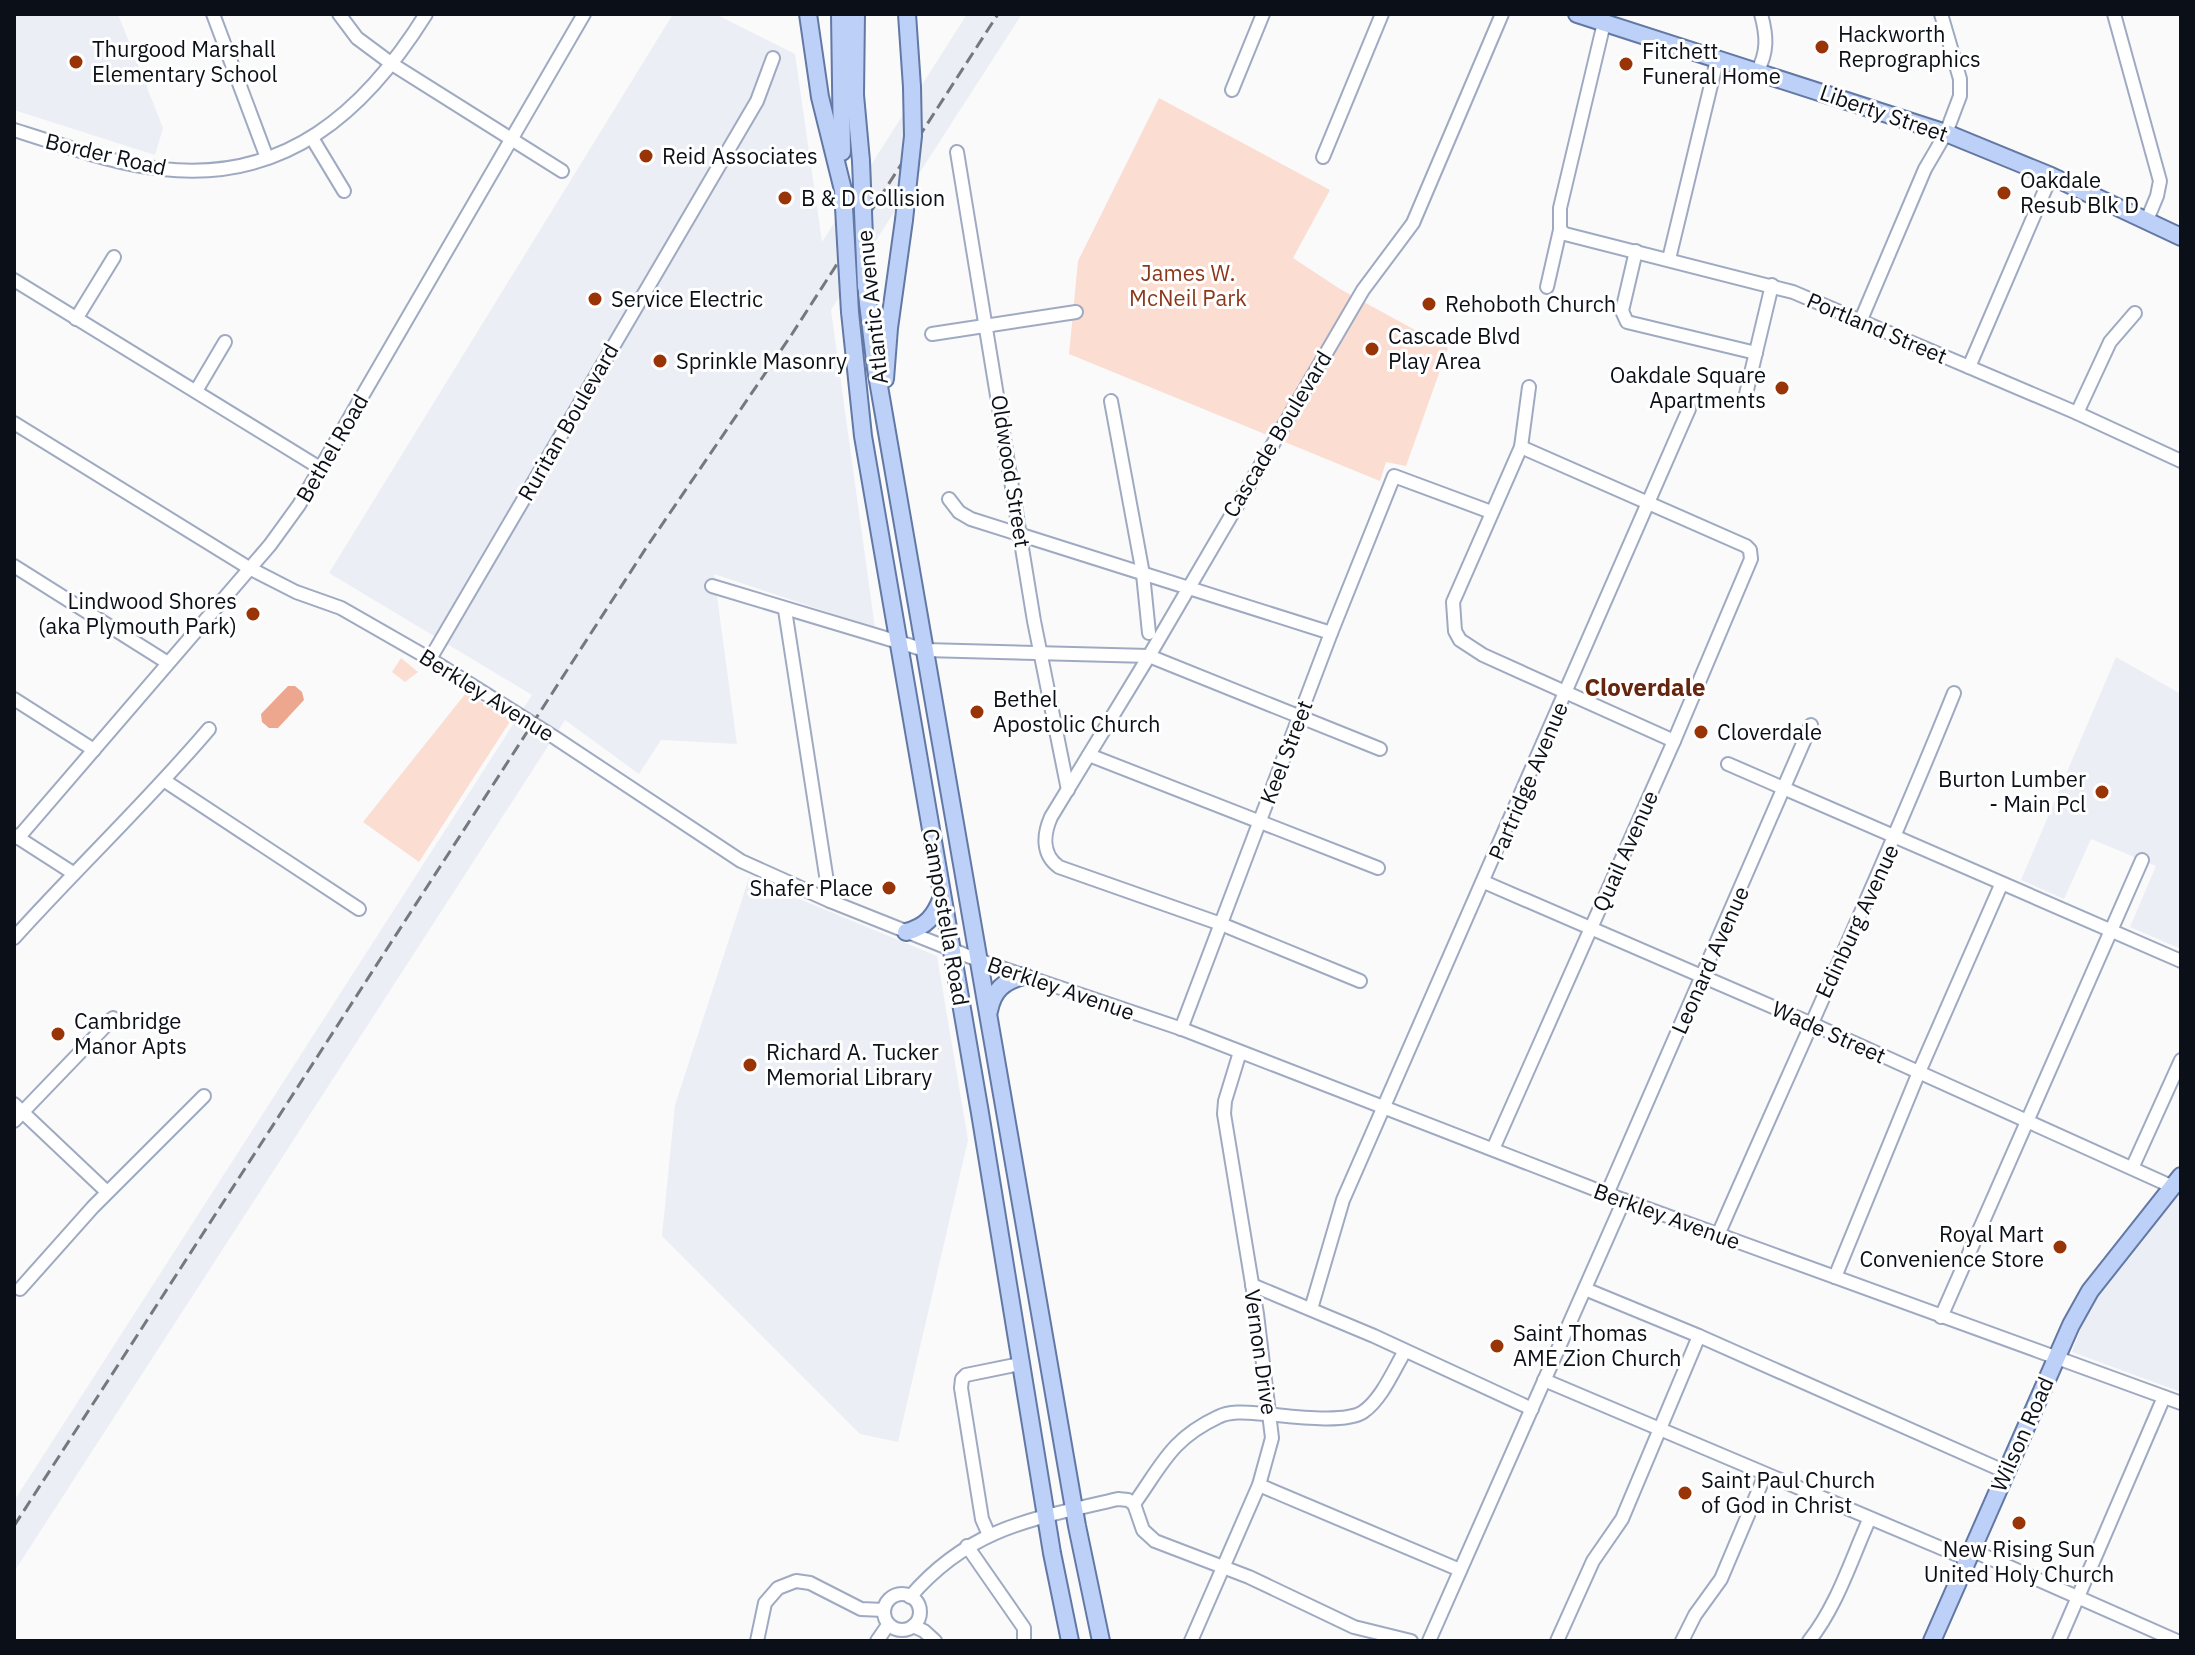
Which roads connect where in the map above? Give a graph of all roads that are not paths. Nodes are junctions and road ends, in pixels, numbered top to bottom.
1 (213, 14) edge
2 (339, 14) edge
3 (426, 14) edge
4 (584, 14) edge
5 (808, 14) edge
6 (840, 14) edge
7 (856, 14) edge
8 (907, 14) edge
9 (1263, 14) edge
10 (1382, 14) edge
11 (1502, 14) edge
12 (1761, 14) edge
13 (1941, 14) edge
14 (2114, 14) edge
15 (1589, 18) edge
16 (773, 58) dead end
17 (1717, 60) junction
18 (392, 64) junction
19 (1757, 72) junction
20 (1232, 90) dead end
21 (14, 130) edge
22 (1946, 133) junction
23 (312, 138) junction
24 (511, 140) junction
25 (957, 152) dead end
26 (1323, 157) dead end
27 (267, 158) junction
28 (562, 171) dead end
29 (2051, 176) junction
30 (843, 190) junction
31 (344, 191) dead end
32 (2147, 220) junction
33 (1560, 230) junction
34 (2181, 237) edge
35 (1636, 251) junction
36 (114, 257) dead end
37 (1669, 259) junction
38 (14, 280) edge
39 (1772, 285) junction
40 (1547, 287) dead end
41 (1076, 312) dead end
42 (2135, 313) dead end
43 (76, 319) junction
44 (1860, 322) junction
45 (986, 327) junction
46 (932, 334) dead end
47 (225, 342) dead end
48 (1756, 353) junction
49 (1969, 367) junction
50 (1529, 387) dead end
51 (196, 391) junction
52 (1746, 394) dead end
53 (1111, 401) dead end
54 (883, 408) junction
55 (1689, 409) dead end
56 (2077, 413) junction
57 (14, 423) edge
58 (1521, 447) junction
59 (2181, 461) edge
60 (320, 468) junction
61 (949, 499) dead end
62 (1648, 502) junction
63 (1491, 512) junction
64 (1022, 537) junction
65 (14, 566) edge
66 (249, 568) junction
67 (1143, 574) junction
68 (712, 586) dead end
69 (1186, 588) junction
70 (785, 610) junction
71 (1149, 633) dead end
72 (1331, 633) junction
73 (900, 644) junction
74 (925, 650) junction
75 (1042, 652) junction
76 (1149, 656) junction
77 (430, 659) junction
78 (168, 663) junction
79 (1954, 693) dead end
80 (1566, 694) junction
81 (14, 699) edge
82 (1300, 715) junction
83 (1811, 725) dead end
84 (209, 729) dead end
85 (1674, 741) junction
86 (1380, 749) dead end
87 (94, 750) junction
88 (1089, 755) junction
89 (1728, 764) dead end
90 (165, 781) junction
91 (1784, 789) junction
92 (1068, 790) junction
93 (1260, 820) junction
94 (16, 836) edge
95 (1895, 837) junction
96 (2142, 860) dead end
97 (1378, 868) dead end
98 (73, 873) junction
99 (1484, 882) junction
100 (2001, 885) junction
101 (943, 895) junction
102 (830, 901) junction
103 (359, 909) dead end
104 (1221, 924) junction
105 (1590, 928) junction
106 (2112, 931) junction
107 (906, 932) junction
108 (14, 938) edge
109 (952, 951) junction
110 (978, 960) junction
111 (2181, 961) edge
112 (1024, 976) junction
113 (1702, 976) junction
114 (1360, 981) dead end
115 (988, 1016) junction
116 (113, 1018) dead end
117 (1810, 1023) junction
118 (1181, 1029) junction
119 (1240, 1052) junction
120 (2181, 1060) edge
121 (1919, 1072) junction
122 (204, 1096) dead end
123 (1384, 1107) junction
124 (17, 1113) edge
125 (2029, 1120) junction
126 (1493, 1149) junction
127 (2133, 1166) junction
128 (2177, 1181) edge
129 (107, 1192) junction
130 (1607, 1194) junction
131 (1624, 1200) junction
132 (1718, 1235) junction
133 (1835, 1277) junction
134 (1252, 1285) junction
135 (20, 1289) dead end
136 (1585, 1289) junction
137 (1311, 1309) junction
138 (1941, 1317) junction
139 (1699, 1336) junction
140 (1405, 1351) junction
141 (2056, 1357) junction
142 (1020, 1364) junction
143 (1544, 1380) junction
144 (2164, 1397) junction
145 (2181, 1403) edge
146 (1532, 1409) junction
147 (1271, 1415) junction
148 (1659, 1430) junction
149 (2006, 1472) junction
150 (1765, 1475) junction
151 (1259, 1485) junction
152 (1134, 1504) junction
153 (1075, 1509) junction
154 (1045, 1516) junction
155 (1869, 1520) junction
156 (989, 1535) junction
157 (967, 1546) junction
158 (1969, 1555) junction
159 (1224, 1567) junction
160 (1460, 1570) junction
161 (910, 1597) junction
162 (2078, 1597) junction
163 (884, 1610) junction
164 (888, 1625) junction
165 (913, 1626) junction
166 (757, 1641) edge
167 (877, 1641) edge
168 (935, 1641) edge
169 (1024, 1641) edge
170 (1070, 1641) edge
171 (1101, 1641) edge
172 (1191, 1641) edge
173 (1411, 1641) edge
174 (1429, 1641) edge
175 (1557, 1641) edge
176 (1682, 1641) edge
177 (1809, 1641) edge
178 (1932, 1641) edge
179 (2059, 1641) edge
180 (2177, 1641) edge

1 - 27 street
2 - 18 street
3 - 18 street, Border Road
4 - 24 street, Bethel Road
5 - 30 main road
6 - 30 main road
7 - 54 main road, Atlantic Avenue, bridge
8 - 54 main road, bridge
9 - 20 street
10 - 26 street
11 - 69 street, Cascade Boulevard
12 - 19 street
13 - 22 street
14 - 32 street
15 - 17 main road, Liberty Street
15 - 33 street
16 - 77 street, Ruritan Boulevard
17 - 19 main road, Liberty Street
17 - 37 street
18 - 23 street, Border Road
18 - 24 street
19 - 22 main road, Liberty Street
21 - 27 street, Border Road
22 - 29 main road, Liberty Street
22 - 44 street
23 - 27 street, Border Road
23 - 31 street
24 - 28 street
24 - 60 street, Bethel Road
25 - 45 street, Oldwood Street
29 - 32 main road, Liberty Street
29 - 49 street
30 - 73 main road, Campostella Road, bridge
32 - 34 main road, Liberty Street
33 - 35 street, Portland Street
33 - 40 street
35 - 37 street, Portland Street
35 - 48 street
36 - 43 street
37 - 39 street, Portland Street
38 - 43 street
39 - 44 street, Portland Street
39 - 48 street
41 - 45 street
42 - 56 street
43 - 51 street
44 - 49 street, Portland Street
45 - 46 street
45 - 64 street, Oldwood Street
47 - 51 street
48 - 52 street
49 - 56 street, Portland Street
50 - 58 street
51 - 60 street
53 - 67 street
54 - 74 main road, Campostella Road
55 - 62 street, Partridge Avenue
56 - 59 street, Portland Street
57 - 66 street, Berkley Avenue
58 - 62 street
58 - 63 street
60 - 66 street, Bethel Road
61 - 64 street
62 - 80 street, Partridge Avenue
62 - 85 street, Quail Avenue
63 - 72 street, Keel Street
63 - 80 street
64 - 67 street
64 - 75 street, Oldwood Street
65 - 78 street
66 - 77 street, Berkley Avenue
66 - 78 street, Bethel Road
67 - 69 street
67 - 71 street
68 - 70 street
69 - 72 street
69 - 76 street, Cascade Boulevard
70 - 73 street
70 - 102 street
72 - 82 street, Keel Street
73 - 74 street
73 - 101 main road, Campostella Road
74 - 75 street
74 - 110 main road, Campostella Road
75 - 76 street
75 - 92 street, Oldwood Street
76 - 82 street
76 - 88 street, Cascade Boulevard
77 - 102 street, Berkley Avenue
78 - 87 street, Bethel Road
79 - 95 street, Edinburg Avenue
80 - 85 street
80 - 99 street, Partridge Avenue
81 - 87 street
82 - 86 street
82 - 93 street, Keel Street
83 - 91 street, Leonard Avenue
84 - 90 street
85 - 105 street, Quail Avenue
87 - 94 street, Bethel Road
88 - 92 street, Cascade Boulevard
88 - 93 street
89 - 91 street
90 - 98 street
90 - 103 street
91 - 95 street
91 - 113 street, Leonard Avenue
92 - 104 street, Cascade Boulevard
93 - 97 street
93 - 104 street, Keel Street
94 - 98 street
95 - 100 street
95 - 117 street, Edinburg Avenue
96 - 106 street
98 - 108 street
99 - 105 street, Wade Street
99 - 123 street, Partridge Avenue
100 - 106 street
100 - 121 street
101 - 107 main road
101 - 109 main road, Campostella Road
102 - 107 street, Berkley Avenue
104 - 114 street
104 - 118 street, Keel Street
105 - 113 street, Wade Street
105 - 126 street, Quail Avenue
106 - 111 street
106 - 125 street
107 - 109 street, Berkley Avenue
109 - 110 street, Berkley Avenue
109 - 142 main road, Campostella Road
110 - 112 street, Berkley Avenue
110 - 115 main road, Campostella Road
112 - 115 main road
112 - 118 street, Berkley Avenue
113 - 117 street, Wade Street
113 - 130 street, Leonard Avenue
115 - 153 main road, Campostella Road
116 - 124 street
117 - 121 street, Wade Street
117 - 132 street, Edinburg Avenue
118 - 119 street, Berkley Avenue
119 - 123 street, Berkley Avenue
119 - 134 street, Vernon Drive
120 - 127 street
121 - 125 street, Wade Street
121 - 133 street
122 - 129 street
123 - 126 street, Berkley Avenue
123 - 137 street, Partridge Avenue
124 - 129 street
125 - 127 street, Wade Street
125 - 138 street
126 - 130 street, Berkley Avenue
127 - 128 street, Wade Street
128 - 141 main road, Wilson Road
129 - 135 street
130 - 131 street, Berkley Avenue
131 - 132 street, Berkley Avenue
131 - 136 street
132 - 133 street, Berkley Avenue
133 - 138 street, Berkley Avenue
134 - 137 street
134 - 147 street, Vernon Drive
136 - 139 street
136 - 143 street
137 - 140 street
138 - 141 street, Berkley Avenue
139 - 148 street
139 - 149 street
140 - 146 street
140 - 147 street
141 - 144 street, Berkley Avenue
141 - 149 main road, Wilson Road
142 - 154 main road, Campostella Road
142 - 156 street
143 - 146 street
143 - 148 street
144 - 145 street, Berkley Avenue
144 - 162 street
146 - 160 street
147 - 151 street, Vernon Drive
147 - 152 street
148 - 150 street
148 - 175 street
149 - 158 main road, Wilson Road
150 - 155 street
150 - 176 street
151 - 159 street, Vernon Drive
151 - 160 street
152 - 153 street
152 - 159 street
153 - 154 street
153 - 171 main road, Campostella Road
154 - 156 street
154 - 170 main road, Campostella Road
155 - 158 street
155 - 177 street
156 - 157 street
157 - 161 street
157 - 169 street
158 - 162 street
158 - 178 main road, Wilson Road
159 - 172 street, Vernon Drive
159 - 173 street
160 - 174 street
161 - 163 street
161 - 165 street
162 - 179 street
162 - 180 street
163 - 164 street
163 - 166 street
164 - 165 street
164 - 167 street
165 - 168 street

